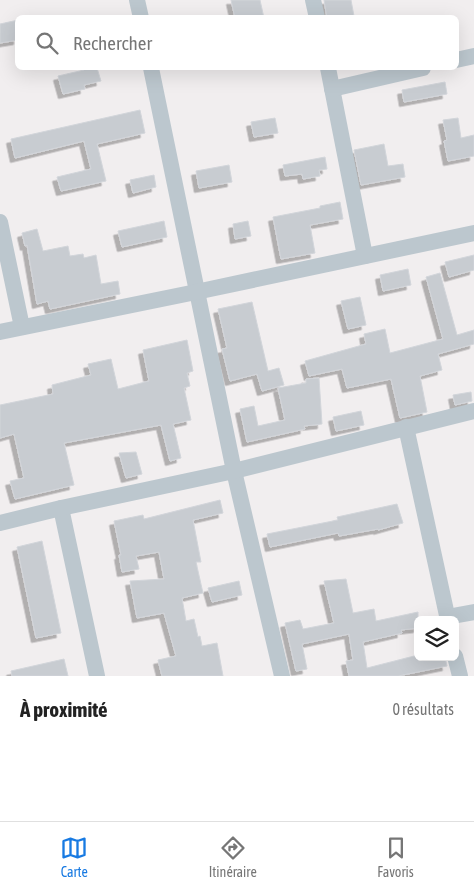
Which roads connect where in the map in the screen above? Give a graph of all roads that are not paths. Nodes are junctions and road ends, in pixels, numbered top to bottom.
1 (138, 0) edge
2 (313, 0) edge
3 (140, 15) edge
4 (316, 15) edge
5 (474, 56) edge
6 (459, 59) edge
7 (151, 70) edge
8 (328, 70) edge
9 (414, 70) edge
10 (332, 89) junction
11 (0, 222) edge
12 (474, 232) edge
13 (365, 256) junction
14 (196, 292) junction
15 (22, 328) junction
16 (0, 332) edge
17 (474, 411) edge
18 (406, 427) junction
19 (234, 471) junction
20 (61, 508) junction
21 (0, 523) edge
22 (474, 612) edge
23 (446, 616) edge
24 (459, 616) edge
25 (456, 661) edge
26 (97, 676) edge
27 (282, 676) edge
28 (460, 676) edge

1 - 3 street
2 - 4 street
5 - 6 street
7 - 14 street
8 - 10 street
9 - 10 street
10 - 13 street
11 - 15 street
12 - 13 street
13 - 14 street
14 - 15 street
14 - 19 street
15 - 16 street
17 - 18 street
18 - 19 street
18 - 23 street
19 - 20 street
19 - 27 street
20 - 21 street
20 - 26 street
22 - 24 street
25 - 28 street

